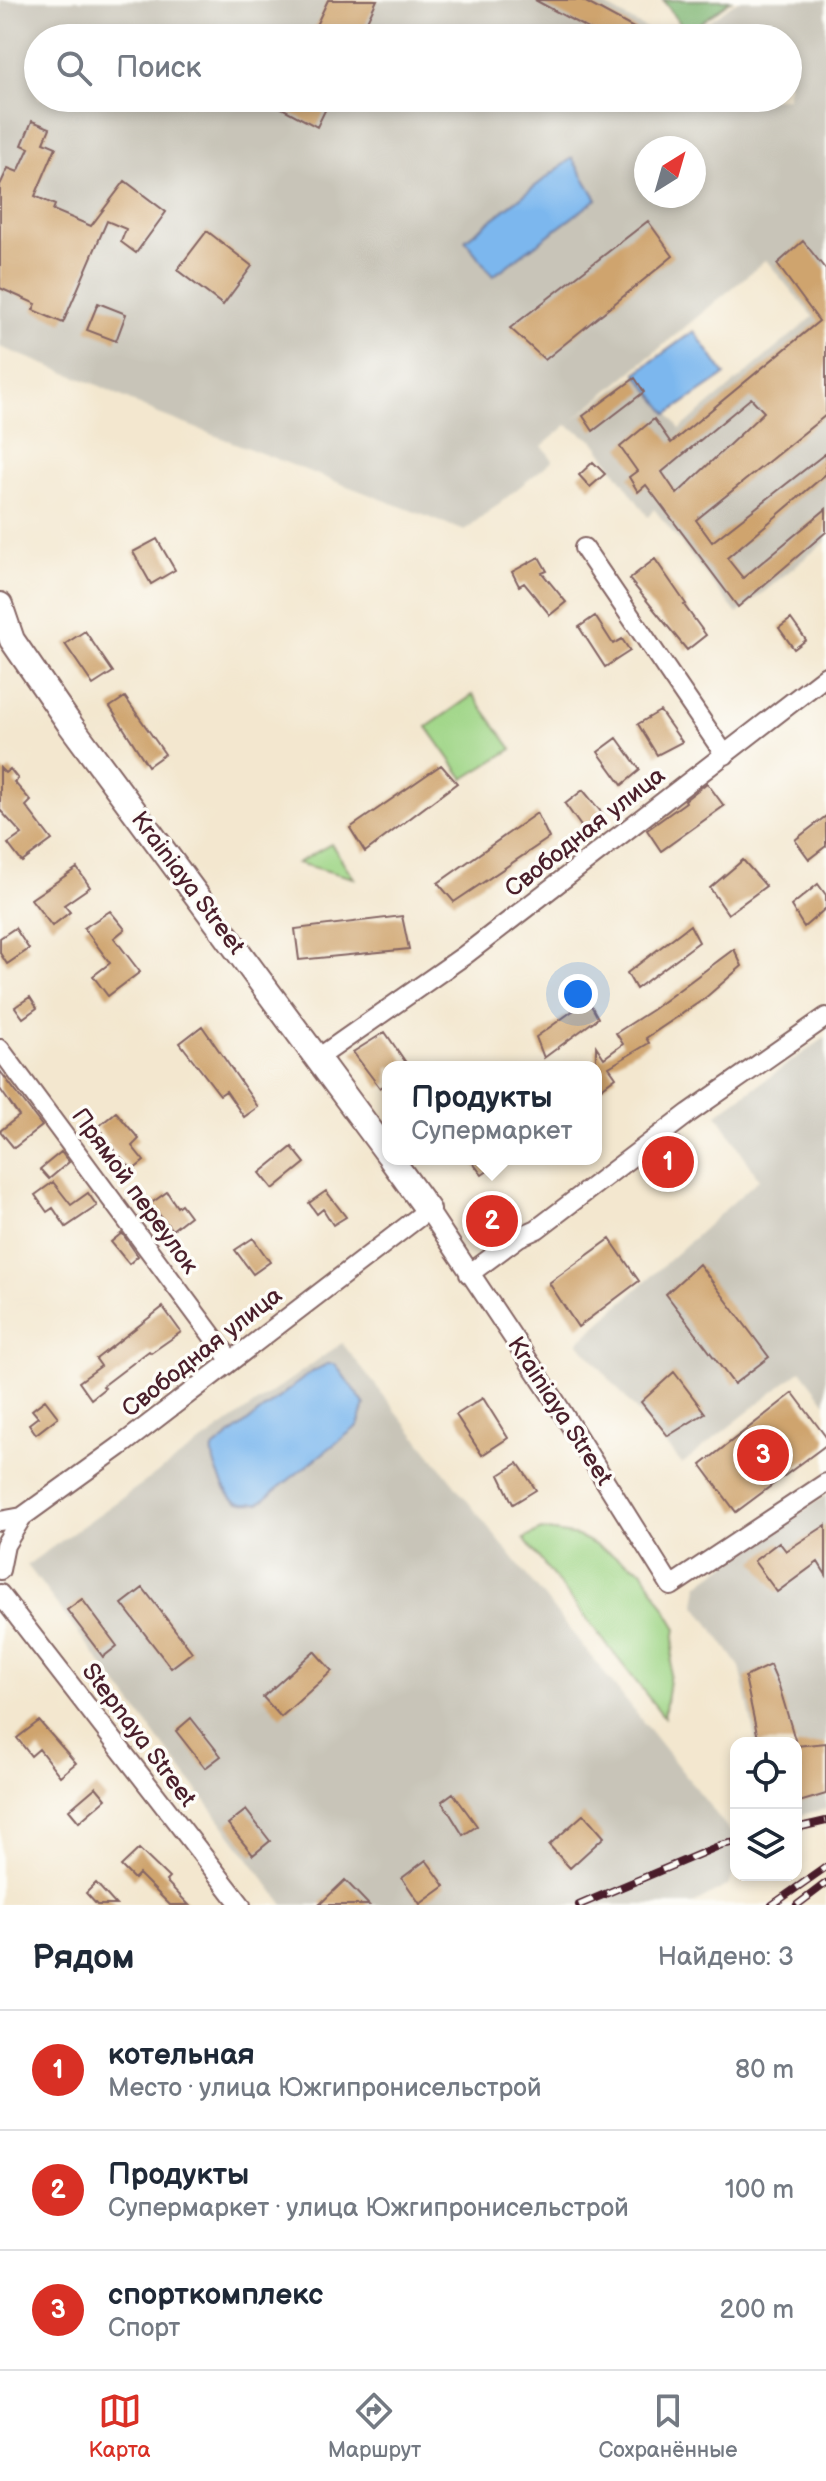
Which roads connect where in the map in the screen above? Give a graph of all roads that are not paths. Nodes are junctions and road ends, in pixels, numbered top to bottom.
1 (584, 548) dead end
2 (0, 605) edge
3 (826, 676) edge
4 (725, 755) junction
5 (826, 1017) edge
6 (0, 1049) edge
7 (318, 1058) junction
8 (382, 1146) edge
9 (396, 1165) edge
10 (428, 1210) junction
11 (469, 1274) junction
12 (231, 1361) junction
13 (826, 1483) edge
14 (22, 1517) junction
15 (0, 1521) edge
16 (0, 1570) edge
17 (2, 1591) edge
18 (241, 1905) edge

1 - 4 street
2 - 7 street, Krainiaya Street
3 - 4 street, Свободная улица
4 - 7 street, Свободная улица
5 - 11 street
6 - 12 street, Прямой переулок
7 - 8 street, Krainiaya Street
9 - 10 street, Krainiaya Street
10 - 11 street, Krainiaya Street
10 - 12 street, Свободная улица
11 - 13 street, Krainiaya Street
12 - 14 street, Свободная улица
14 - 15 street, Свободная улица
14 - 16 street
17 - 18 street, Stepnaya Street

